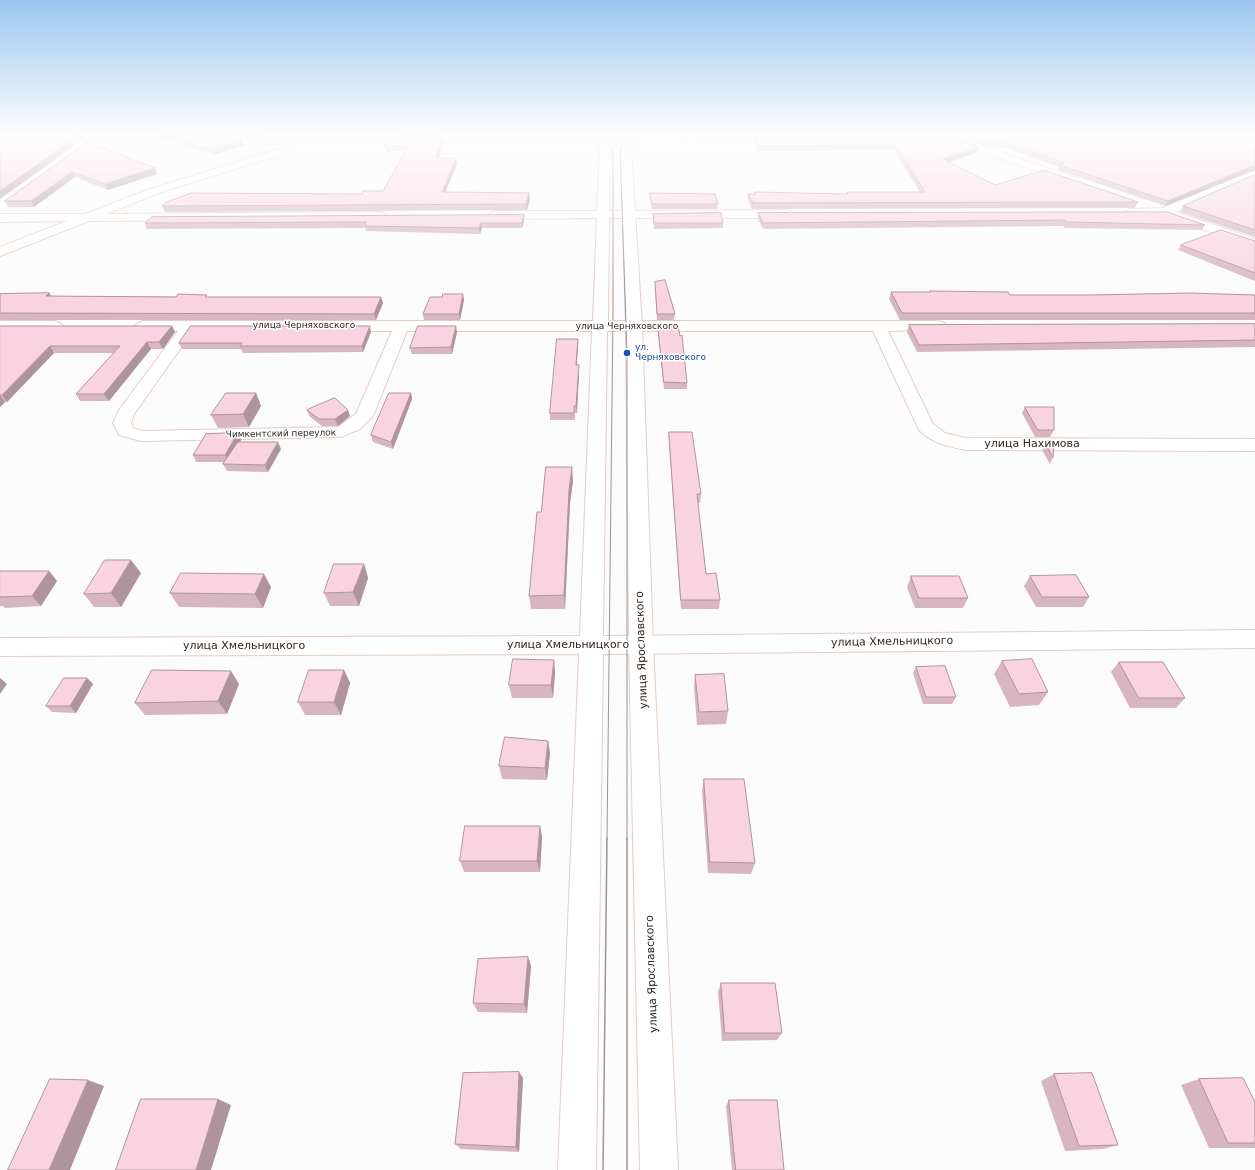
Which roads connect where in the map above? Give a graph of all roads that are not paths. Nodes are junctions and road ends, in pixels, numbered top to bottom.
1 (165, 188) edge
2 (604, 188) edge
3 (627, 188) edge
4 (1221, 188) edge
5 (1135, 202) edge
6 (1165, 212) junction
7 (1119, 213) edge
8 (802, 214) edge
9 (484, 215) edge
10 (602, 215) junction
11 (628, 215) junction
12 (89, 216) junction
13 (397, 216) edge
14 (0, 218) edge
15 (1255, 243) edge
16 (0, 252) edge
17 (402, 325) junction
18 (0, 326) edge
19 (71, 326) edge
20 (126, 326) edge
21 (189, 326) junction
22 (878, 326) junction
23 (957, 326) edge
24 (599, 327) junction
25 (634, 327) junction
26 (1255, 445) edge
27 (1255, 639) edge
28 (591, 645) junction
29 (641, 645) junction
30 (0, 647) edge
31 (577, 1170) edge
32 (659, 1170) edge

1 - 12 street
2 - 10 street
3 - 11 street, улица Ярославского
4 - 6 street
5 - 6 street
6 - 7 street
6 - 15 street
8 - 11 street
9 - 10 street
10 - 11 street
10 - 24 street
11 - 25 street, улица Ярославского
12 - 13 street
12 - 14 street
12 - 16 street
17 - 21 street, улица Черняховского
17 - 21 street, Чимкентский переулок
17 - 24 street, улица Черняховского
18 - 19 street
20 - 21 street, улица Черняховского
22 - 23 street, улица Черняховского
22 - 25 street, улица Черняховского
22 - 26 street, улица Нахимова
24 - 25 street, улица Черняховского
24 - 28 street
25 - 29 street, улица Ярославского
27 - 29 street, улица Хмельницкого
28 - 29 street, улица Хмельницкого
28 - 30 street, улица Хмельницкого
28 - 31 street
29 - 32 street, улица Ярославского

